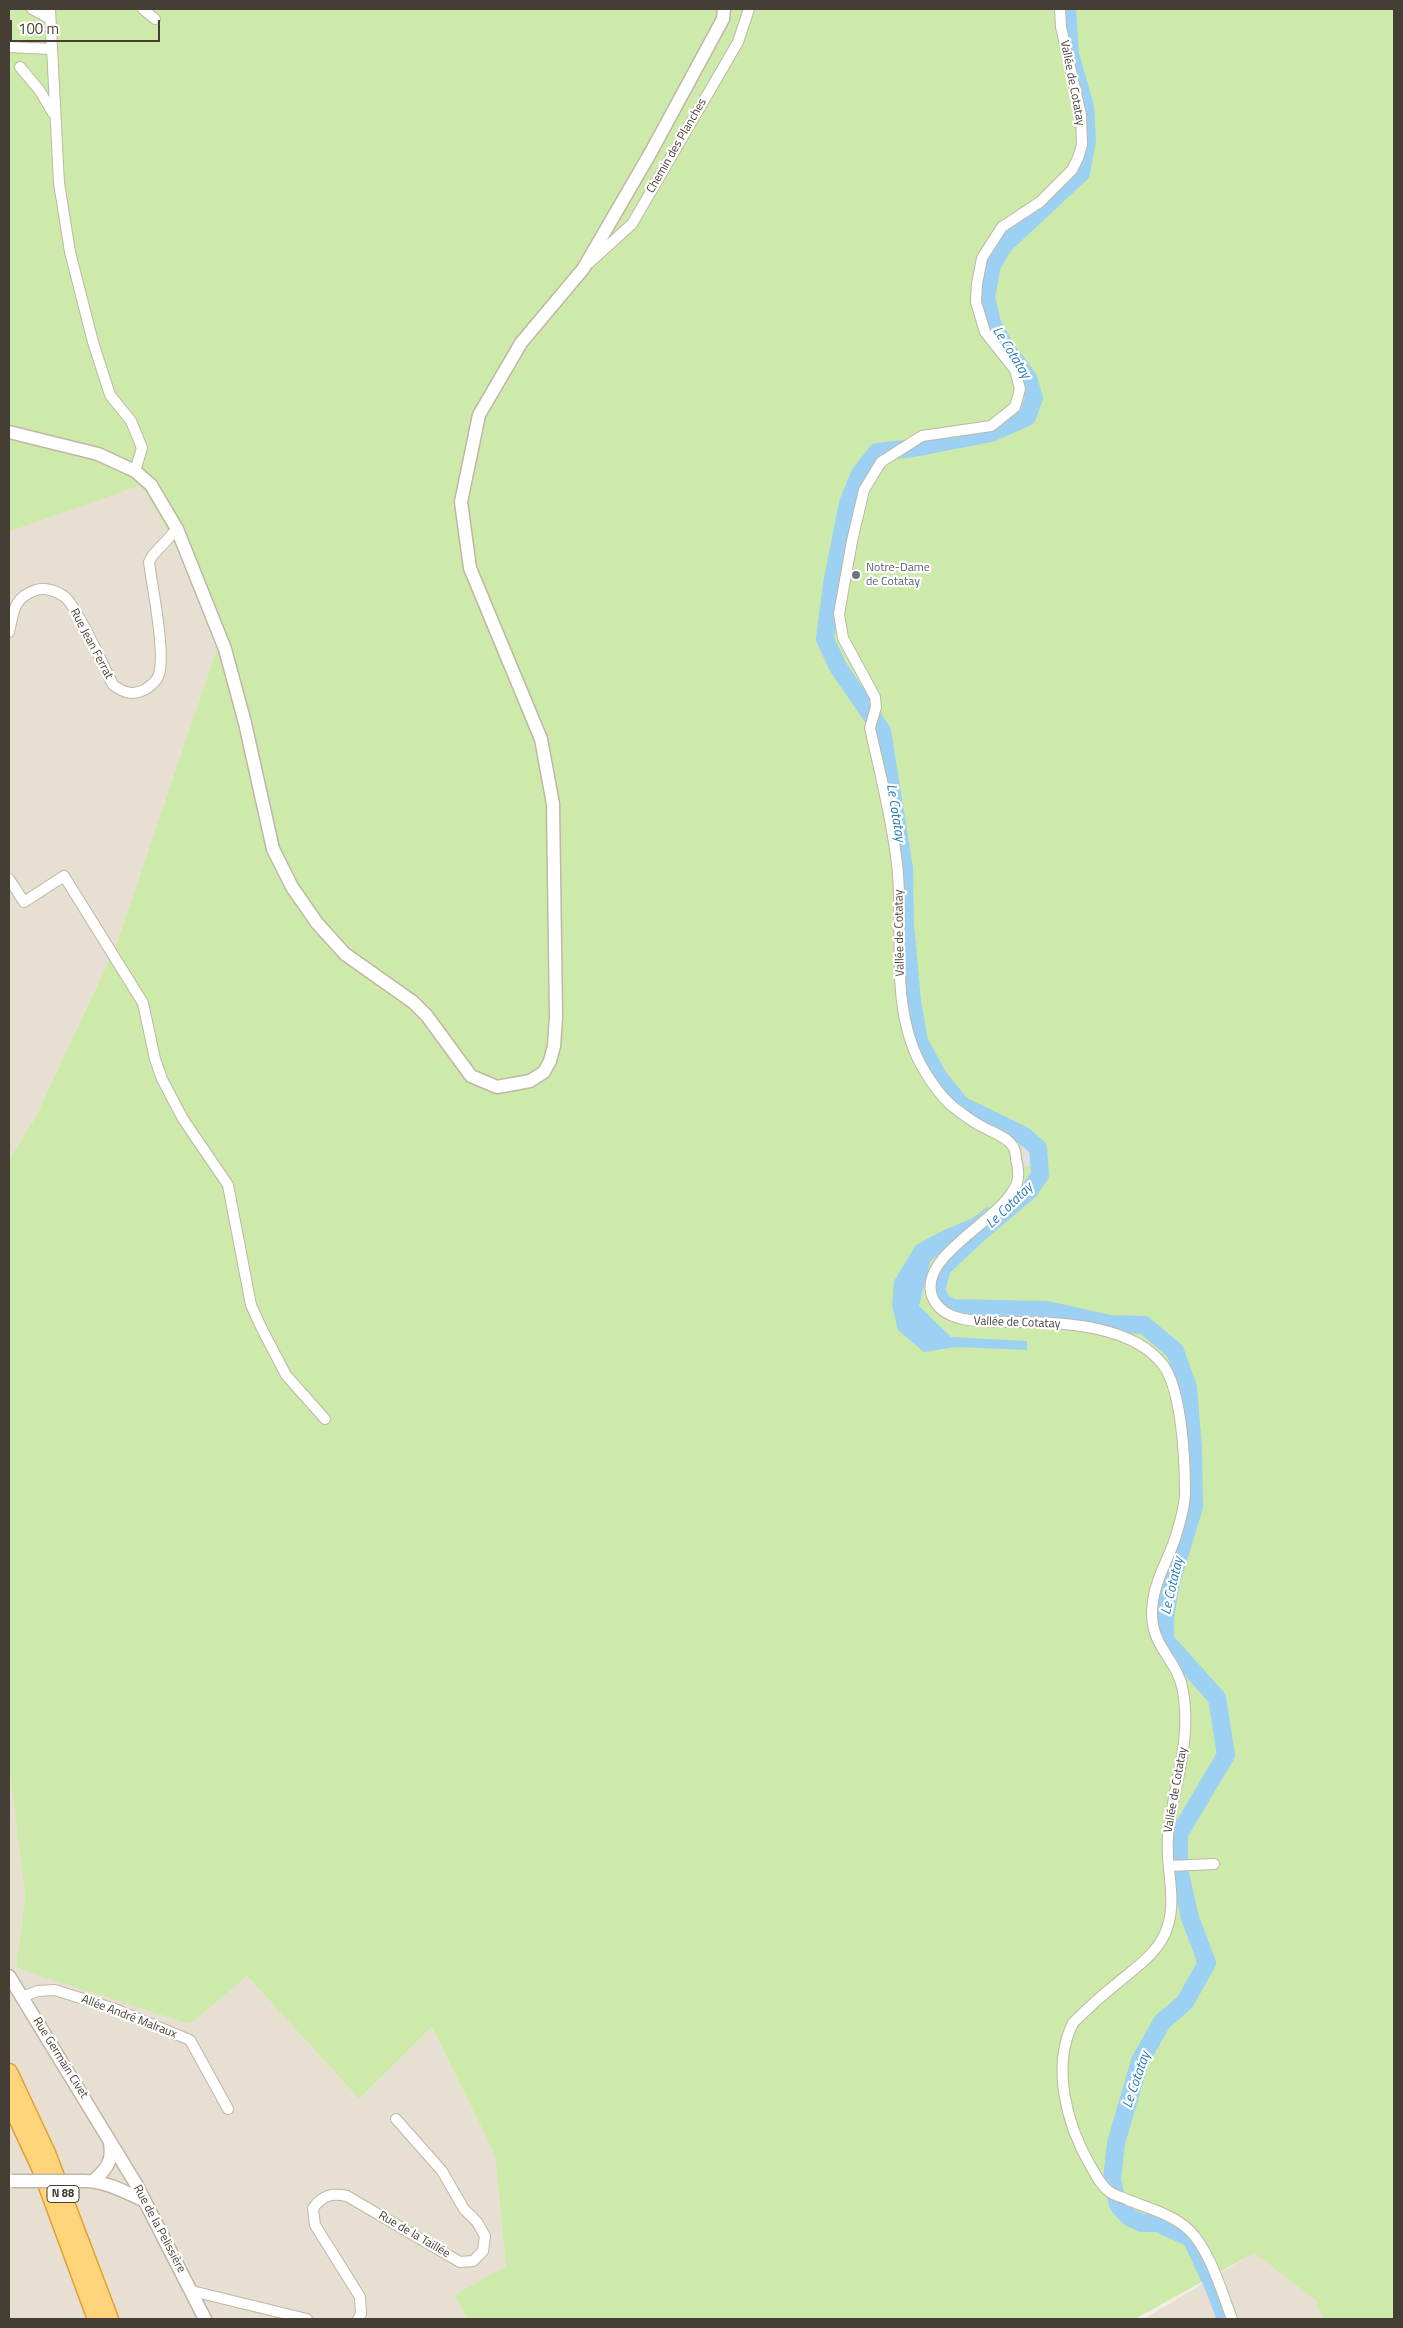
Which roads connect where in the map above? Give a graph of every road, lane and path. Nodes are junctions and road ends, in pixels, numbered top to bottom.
1 (32, 9) edge
2 (143, 9) edge
3 (724, 9) edge
4 (749, 9) edge
5 (1060, 9) edge
6 (50, 14) edge
7 (155, 19) dead end
8 (9, 47) edge
9 (51, 49) junction
10 (20, 67) dead end
11 (55, 116) junction
12 (583, 268) junction
13 (9, 432) edge
14 (135, 472) junction
15 (177, 529) junction
16 (10, 620) edge
17 (9, 632) edge
18 (9, 879) edge
19 (324, 1419) dead end
20 (1214, 1864) dead end
21 (1170, 1866) junction
22 (9, 1976) edge
23 (22, 1997) junction
24 (9, 2072) edge
25 (9, 2101) edge
26 (228, 2109) dead end
27 (396, 2119) dead end
28 (110, 2140) junction
29 (11, 2181) edge
30 (89, 2181) junction
31 (144, 2201) junction
32 (192, 2291) junction
33 (96, 2319) edge
34 (110, 2319) edge
35 (205, 2319) edge
36 (307, 2319) edge
37 (358, 2319) edge
38 (1232, 2319) edge

1 - 6 street
2 - 7 street
3 - 12 street
4 - 12 street, Chemin des Planches
5 - 21 street, Vallée de Cotatay
6 - 9 street
8 - 9 street
9 - 11 street
10 - 11 street
11 - 14 street
12 - 15 street
13 - 14 street
14 - 15 street
15 - 16 street, Rue Jean Ferrat
16 - 17 street, Rue Jean Ferrat
18 - 19 street
20 - 21 street
21 - 38 street, Vallée de Cotatay
22 - 23 street, Rue Germain Civet
23 - 26 street, Allée André Malraux
23 - 28 street, Rue Germain Civet
24 - 34 highway, N 88
25 - 33 highway, N 88
27 - 37 street, Rue de la Taillée
28 - 30 street
28 - 31 street, Rue de la Pelissière
29 - 30 street, bridge
30 - 31 street
31 - 32 street, Rue de la Pelissière
32 - 35 street, Rue de la Pelissière
32 - 36 street

